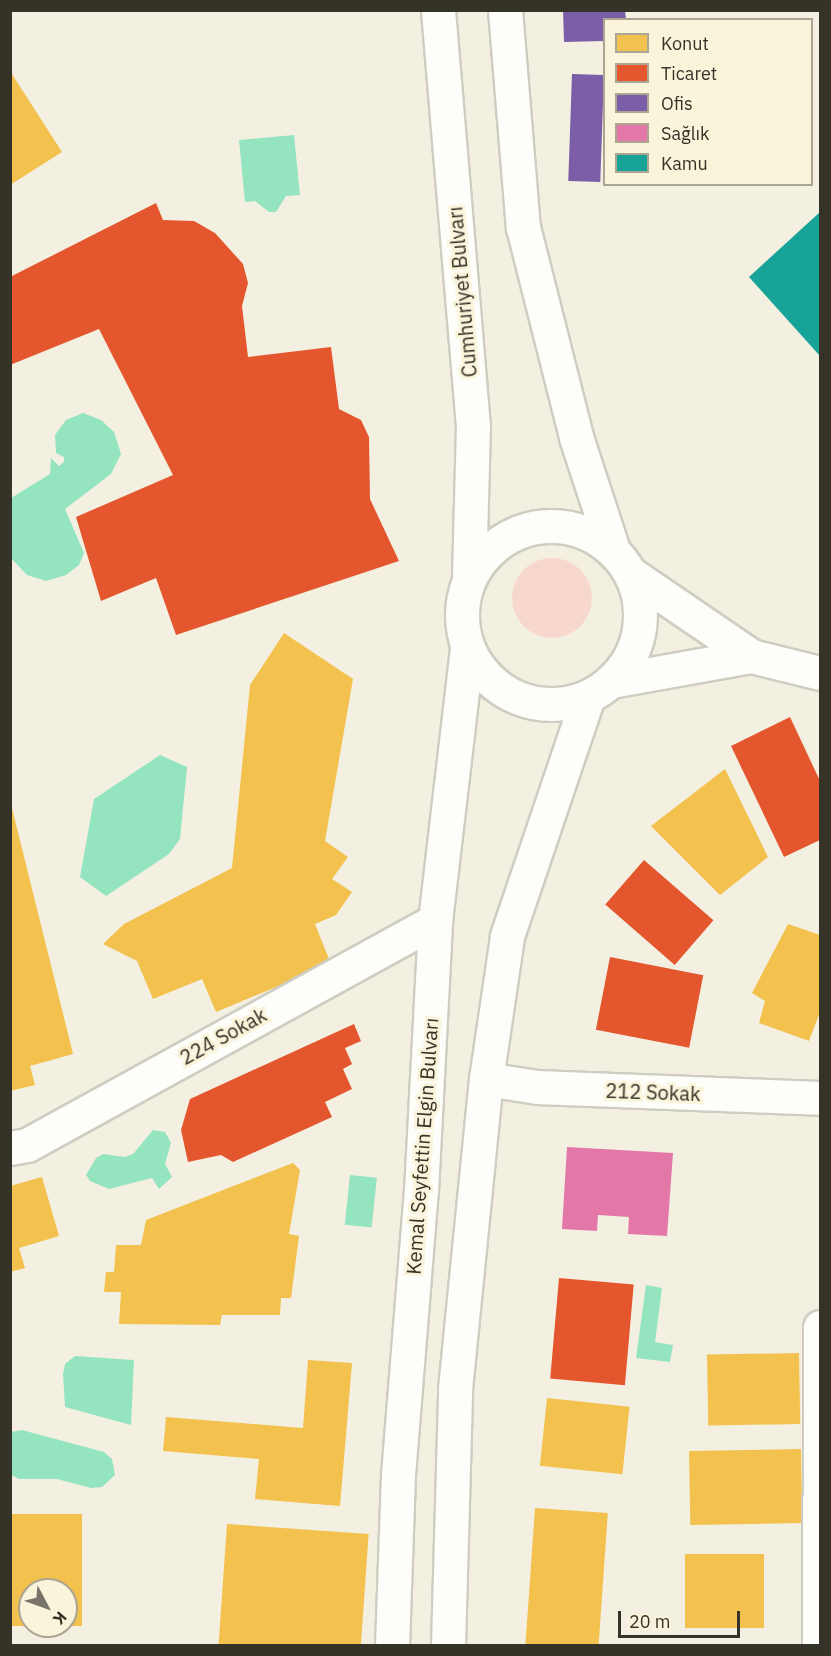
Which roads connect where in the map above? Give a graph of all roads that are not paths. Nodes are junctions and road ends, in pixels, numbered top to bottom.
1 (438, 10) edge
2 (505, 10) edge
3 (622, 562) junction
4 (469, 575) junction
5 (467, 647) junction
6 (751, 656) junction
7 (805, 669) edge
8 (599, 689) junction
9 (435, 921) junction
10 (486, 1079) junction
11 (820, 1098) edge
12 (10, 1148) edge
13 (820, 1327) edge
14 (392, 1646) edge
15 (448, 1646) edge
16 (819, 1646) edge

1 - 4 main road, Cumhuriyet Bulvarı
2 - 3 main road
3 - 4 main road
3 - 6 main road
3 - 8 main road
4 - 5 main road
5 - 8 main road
5 - 9 main road, Kemal Seyfettin Elgin Bulvarı
6 - 7 main road
6 - 8 main road
8 - 10 main road
9 - 12 main road, 224 Sokak
9 - 14 main road, Kemal Seyfettin Elgin Bulvarı
10 - 11 main road, 212 Sokak
10 - 15 main road
13 - 16 main road

